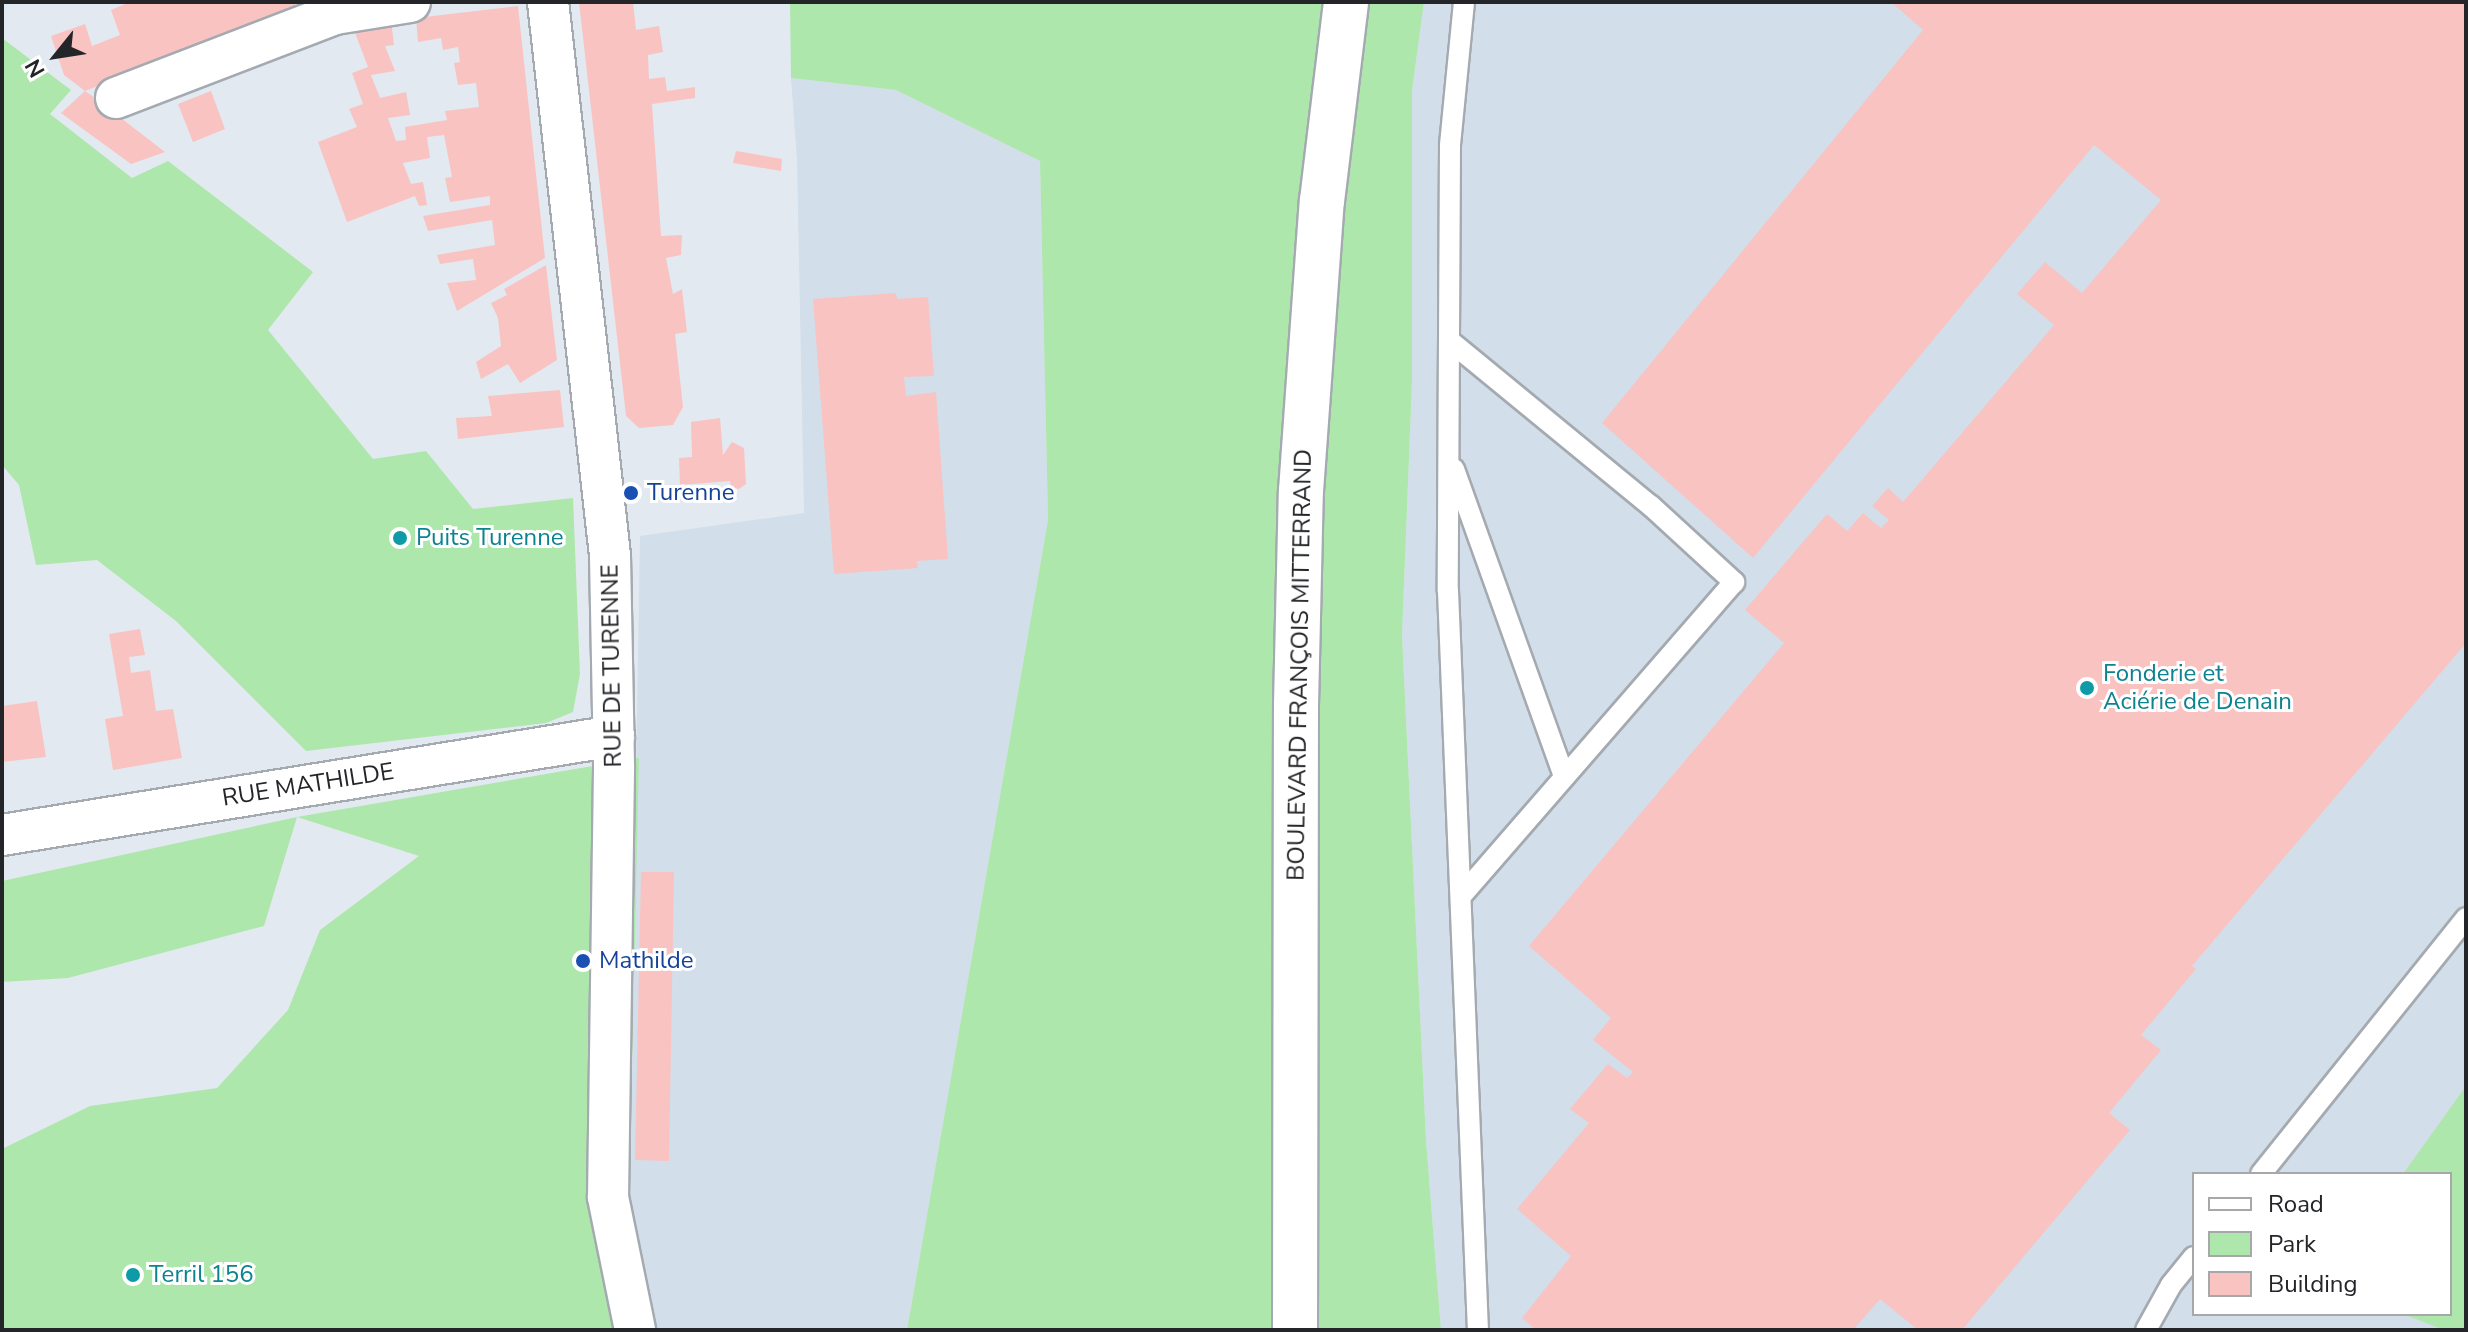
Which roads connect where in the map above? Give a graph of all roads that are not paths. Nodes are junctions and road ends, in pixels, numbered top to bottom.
1 (410, 2) edge
2 (548, 2) edge
3 (1346, 2) edge
4 (1464, 2) edge
5 (116, 98) dead end
6 (1450, 341) junction
7 (1449, 454) junction
8 (614, 736) junction
9 (1564, 777) junction
10 (2, 835) edge
11 (1463, 894) junction
12 (2466, 918) edge
13 (2263, 1172) edge
14 (2192, 1259) edge
15 (635, 1330) edge
16 (1295, 1330) edge
17 (1478, 1330) edge
18 (2146, 1330) edge

1 - 5 street
2 - 8 street, RUE DE TURENNE
3 - 16 main road, BOULEVARD FRANÇOIS MITTERRAND
4 - 6 lane
6 - 7 lane
6 - 9 lane
7 - 9 lane
7 - 11 lane
8 - 10 street, RUE MATHILDE
8 - 15 street, RUE DE TURENNE
9 - 11 lane
11 - 17 lane
12 - 13 lane
14 - 18 lane

